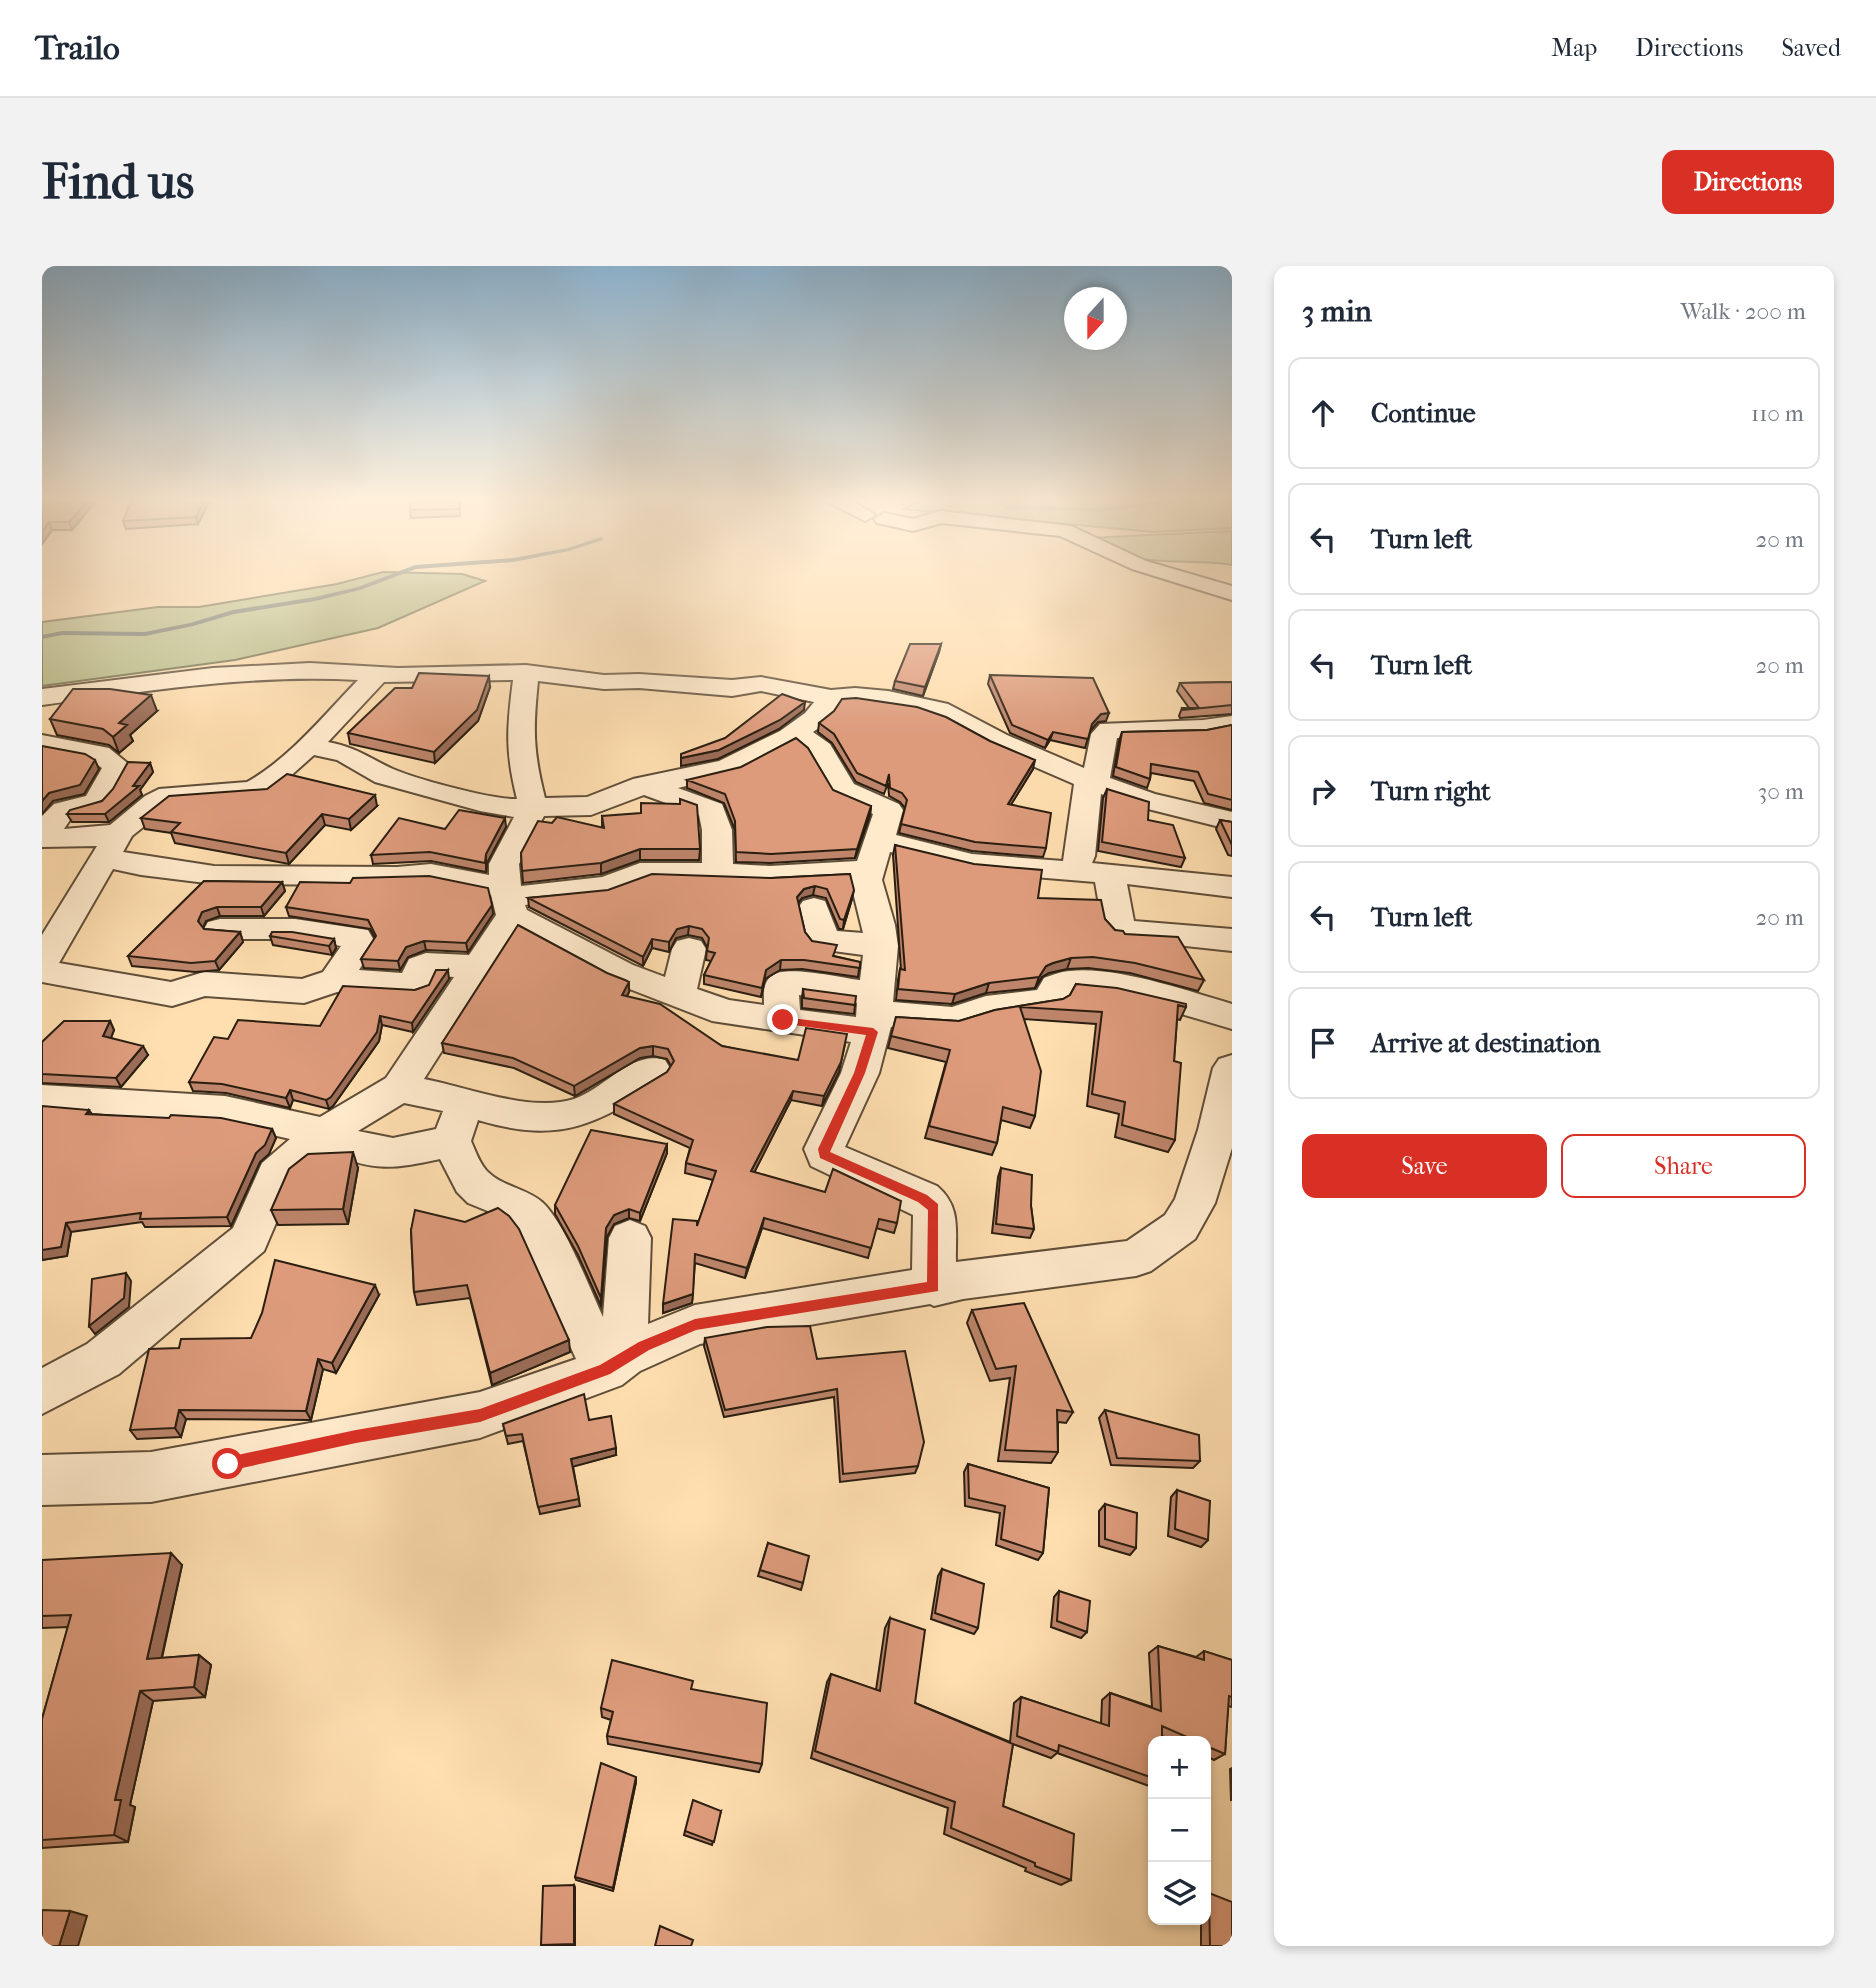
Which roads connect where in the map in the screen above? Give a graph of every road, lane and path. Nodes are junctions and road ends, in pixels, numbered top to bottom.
1 (1177, 576) edge
2 (1232, 593) edge
3 (526, 672) junction
4 (378, 674) junction
5 (42, 697) edge
6 (831, 698) junction
7 (1232, 724) edge
8 (796, 732) junction
9 (42, 743) edge
10 (309, 746) junction
11 (1092, 782) junction
12 (643, 785) junction
13 (533, 808) junction
14 (1232, 821) edge
15 (121, 830) junction
16 (43, 838) edge
17 (878, 840) junction
18 (103, 857) junction
19 (867, 870) junction
20 (1073, 871) junction
21 (718, 873) junction
22 (1108, 873) junction
23 (284, 874) junction
24 (1232, 887) edge
25 (508, 900) junction
26 (814, 908) dead end
27 (220, 929) edge
28 (291, 929) junction
29 (1122, 931) junction
30 (1232, 940) edge
31 (881, 946) junction
32 (689, 949) dead end
33 (42, 963) edge
34 (477, 967) junction
35 (42, 971) edge
36 (335, 980) junction
37 (416, 985) junction
38 (267, 988) junction
39 (679, 993) junction
40 (1152, 994) junction
41 (458, 1001) junction
42 (873, 1013) junction
43 (1232, 1017) edge
44 (1232, 1068) edge
45 (652, 1070) dead end
46 (399, 1088) junction
47 (42, 1099) edge
48 (466, 1101) junction
49 (324, 1133) junction
50 (451, 1141) junction
51 (630, 1238) dead end
52 (933, 1287) junction
53 (615, 1363) junction
54 (42, 1392) edge
55 (42, 1480) edge

1 - 2 street
3 - 4 street
3 - 6 street
3 - 13 street
4 - 5 street
4 - 10 street
6 - 8 street
6 - 11 street
7 - 11 street
8 - 12 street
8 - 17 street
9 - 16 street
10 - 13 street
10 - 15 street
11 - 14 street
11 - 20 street
12 - 13 street
12 - 21 street
13 - 25 street
15 - 16 street
15 - 18 street
17 - 19 street
17 - 20 street
18 - 23 street
18 - 33 street
19 - 21 street
19 - 31 street
20 - 22 street
21 - 25 street
22 - 24 street
22 - 29 street
23 - 25 street
23 - 28 street
25 - 34 street
25 - 39 street
26 - 31 street
27 - 28 street
28 - 36 street
28 - 38 street
29 - 30 street
29 - 40 street
31 - 42 street
32 - 39 street
34 - 37 street
34 - 41 street
35 - 38 street
36 - 37 street
36 - 38 street
37 - 41 street
39 - 42 street
40 - 42 street
40 - 43 street
41 - 46 street
42 - 52 street
44 - 52 street
45 - 48 street
46 - 48 street
46 - 49 street
47 - 49 street
48 - 50 street
49 - 50 street
49 - 54 street
50 - 53 street
51 - 53 street
52 - 53 street
53 - 55 street

